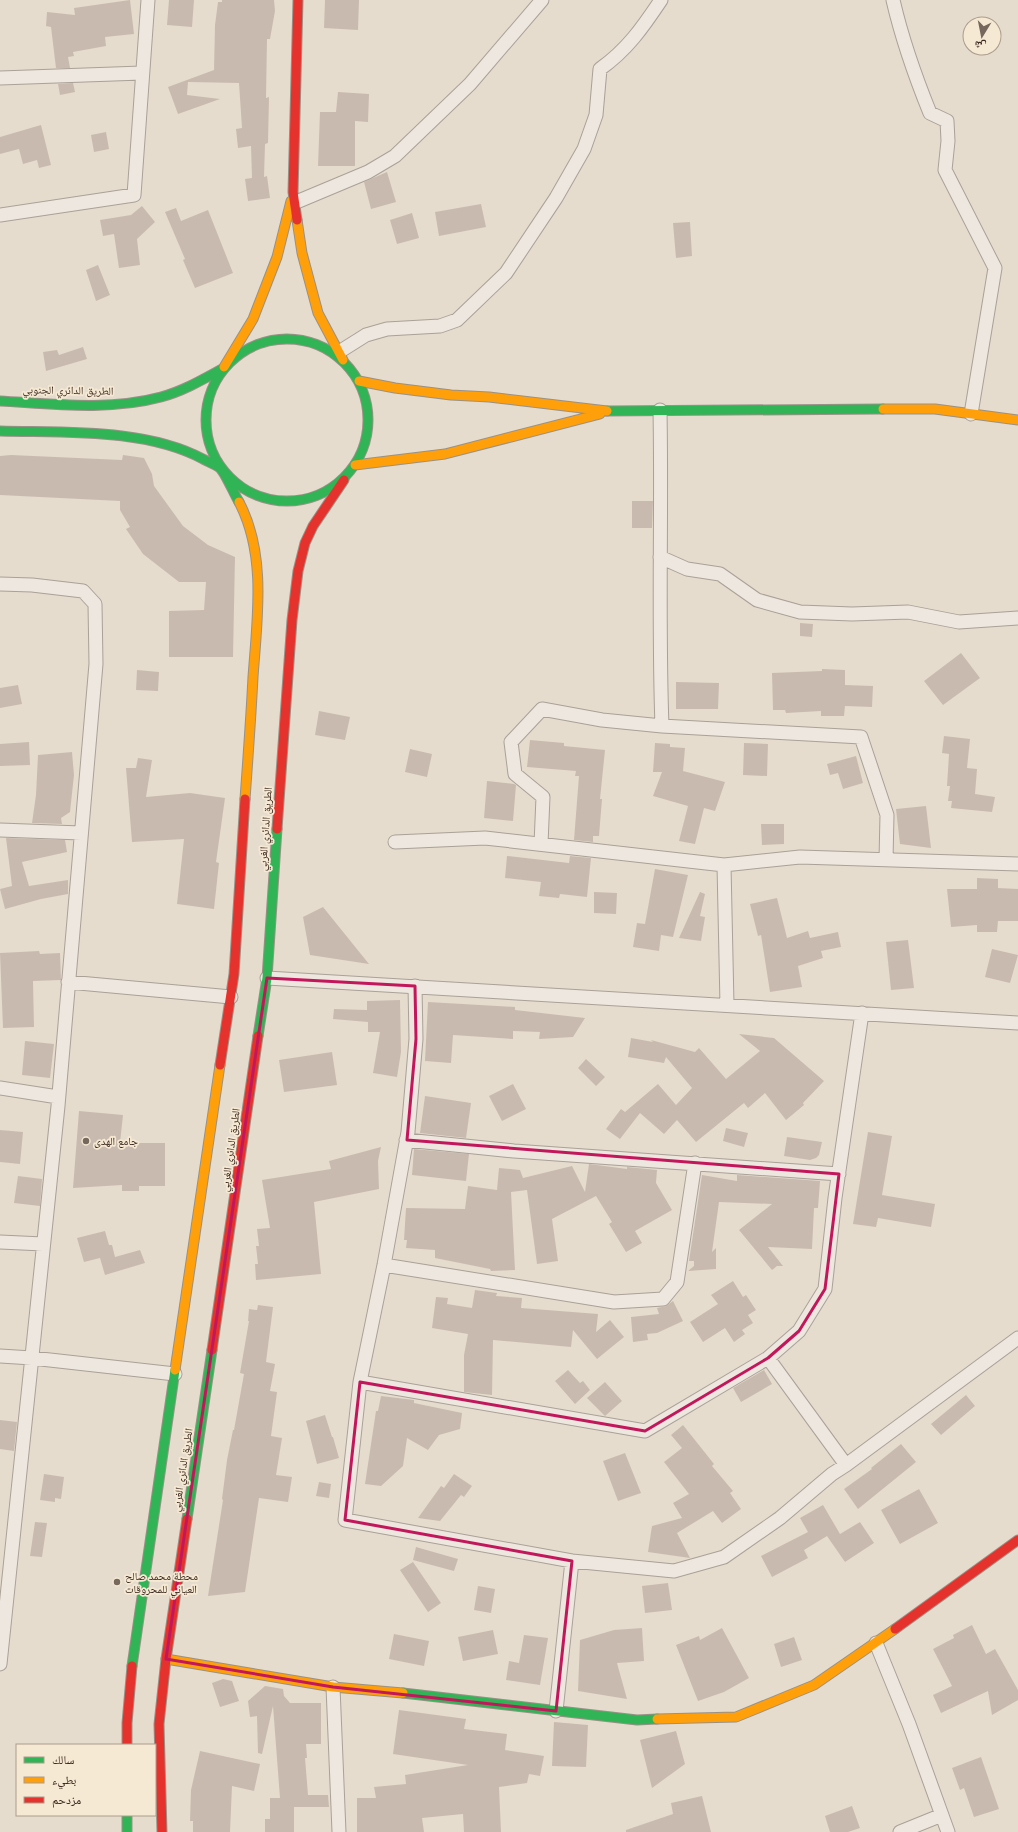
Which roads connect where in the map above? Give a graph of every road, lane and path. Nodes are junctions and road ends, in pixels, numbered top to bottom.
1 (148, 0) edge
2 (298, 0) edge
3 (542, 0) edge
4 (662, 0) edge
5 (893, 0) edge
6 (142, 73) junction
7 (0, 78) edge
8 (294, 198) junction
9 (0, 215) edge
10 (341, 356) junction
11 (224, 367) junction
12 (359, 381) junction
13 (0, 400) edge
14 (660, 410) junction
15 (610, 411) junction
16 (972, 414) junction
17 (1018, 420) edge
18 (0, 432) edge
19 (355, 465) junction
20 (220, 468) junction
21 (344, 480) junction
22 (660, 557) junction
23 (0, 584) edge
24 (1018, 618) edge
25 (662, 726) junction
26 (0, 830) edge
27 (81, 833) junction
28 (395, 842) dead end
29 (541, 844) junction
30 (886, 860) junction
31 (1018, 864) edge
32 (724, 865) junction
33 (267, 978) junction
34 (68, 982) junction
35 (415, 986) junction
36 (231, 997) junction
37 (727, 1005) junction
38 (862, 1013) junction
39 (1018, 1023) edge
40 (0, 1088) edge
41 (58, 1097) junction
42 (406, 1140) junction
43 (695, 1163) junction
44 (838, 1174) junction
45 (222, 1192) dead end
46 (236, 1194) junction
47 (0, 1242) edge
48 (43, 1244) junction
49 (384, 1265) junction
50 (1018, 1338) edge
51 (0, 1356) edge
52 (32, 1358) junction
53 (768, 1358) junction
54 (175, 1374) junction
55 (360, 1382) junction
56 (846, 1465) junction
57 (1017, 1543) edge
58 (572, 1561) junction
59 (876, 1643) junction
60 (166, 1659) junction
61 (0, 1664) edge
62 (334, 1687) junction
63 (556, 1712) junction
64 (127, 1744) edge
65 (942, 1815) junction
66 (126, 1816) edge
67 (126, 1832) edge
68 (162, 1832) edge
69 (339, 1832) edge
70 (900, 1832) edge
71 (948, 1832) edge

1 - 6 street
2 - 8 main road
3 - 8 street
4 - 10 street
5 - 16 street
6 - 7 street
6 - 9 street
8 - 10 main road
8 - 11 main road, الطريق الدائري الغربي
10 - 11 main road
10 - 12 main road, الطريق الدائري الغربي
11 - 13 main road, الطريق الدائري الجنوبي
11 - 20 main road, الطريق الدائري الغربي
12 - 15 main road
12 - 19 main road, الطريق الدائري الغربي
14 - 15 main road
14 - 16 main road
14 - 22 street
15 - 19 main road
16 - 17 main road
18 - 20 main road
19 - 21 main road, الطريق الدائري الغربي
20 - 21 main road
20 - 36 main road, الطريق الدائري الغربي
21 - 33 main road, الطريق الدائري الغربي
22 - 24 street
22 - 25 street
23 - 27 street
25 - 29 street
25 - 30 street
26 - 27 street
27 - 34 street
28 - 29 street
29 - 32 street
30 - 31 street
30 - 32 street
32 - 37 street
33 - 35 street
33 - 46 main road, الطريق الدائري الغربي
34 - 36 street
34 - 41 street
35 - 37 street
35 - 42 street
36 - 54 main road, الطريق الدائري الغربي
37 - 38 street
38 - 39 street
38 - 44 street
40 - 41 street
41 - 48 street
42 - 43 street
42 - 49 street
43 - 44 street
43 - 49 street
44 - 53 street
45 - 46 main road
46 - 60 main road, الطريق الدائري الغربي
47 - 48 street
48 - 52 street
49 - 55 street
50 - 56 street
51 - 52 street
52 - 54 street
52 - 61 street
53 - 55 street
53 - 56 street
54 - 64 main road, الطريق الدائري الغربي
55 - 58 street
56 - 58 street
57 - 59 main road
58 - 63 street
59 - 63 main road
59 - 65 street
60 - 62 main road
60 - 68 main road, الطريق الدائري الغربي
62 - 63 main road
62 - 69 street
65 - 70 street
65 - 71 street
66 - 67 main road

